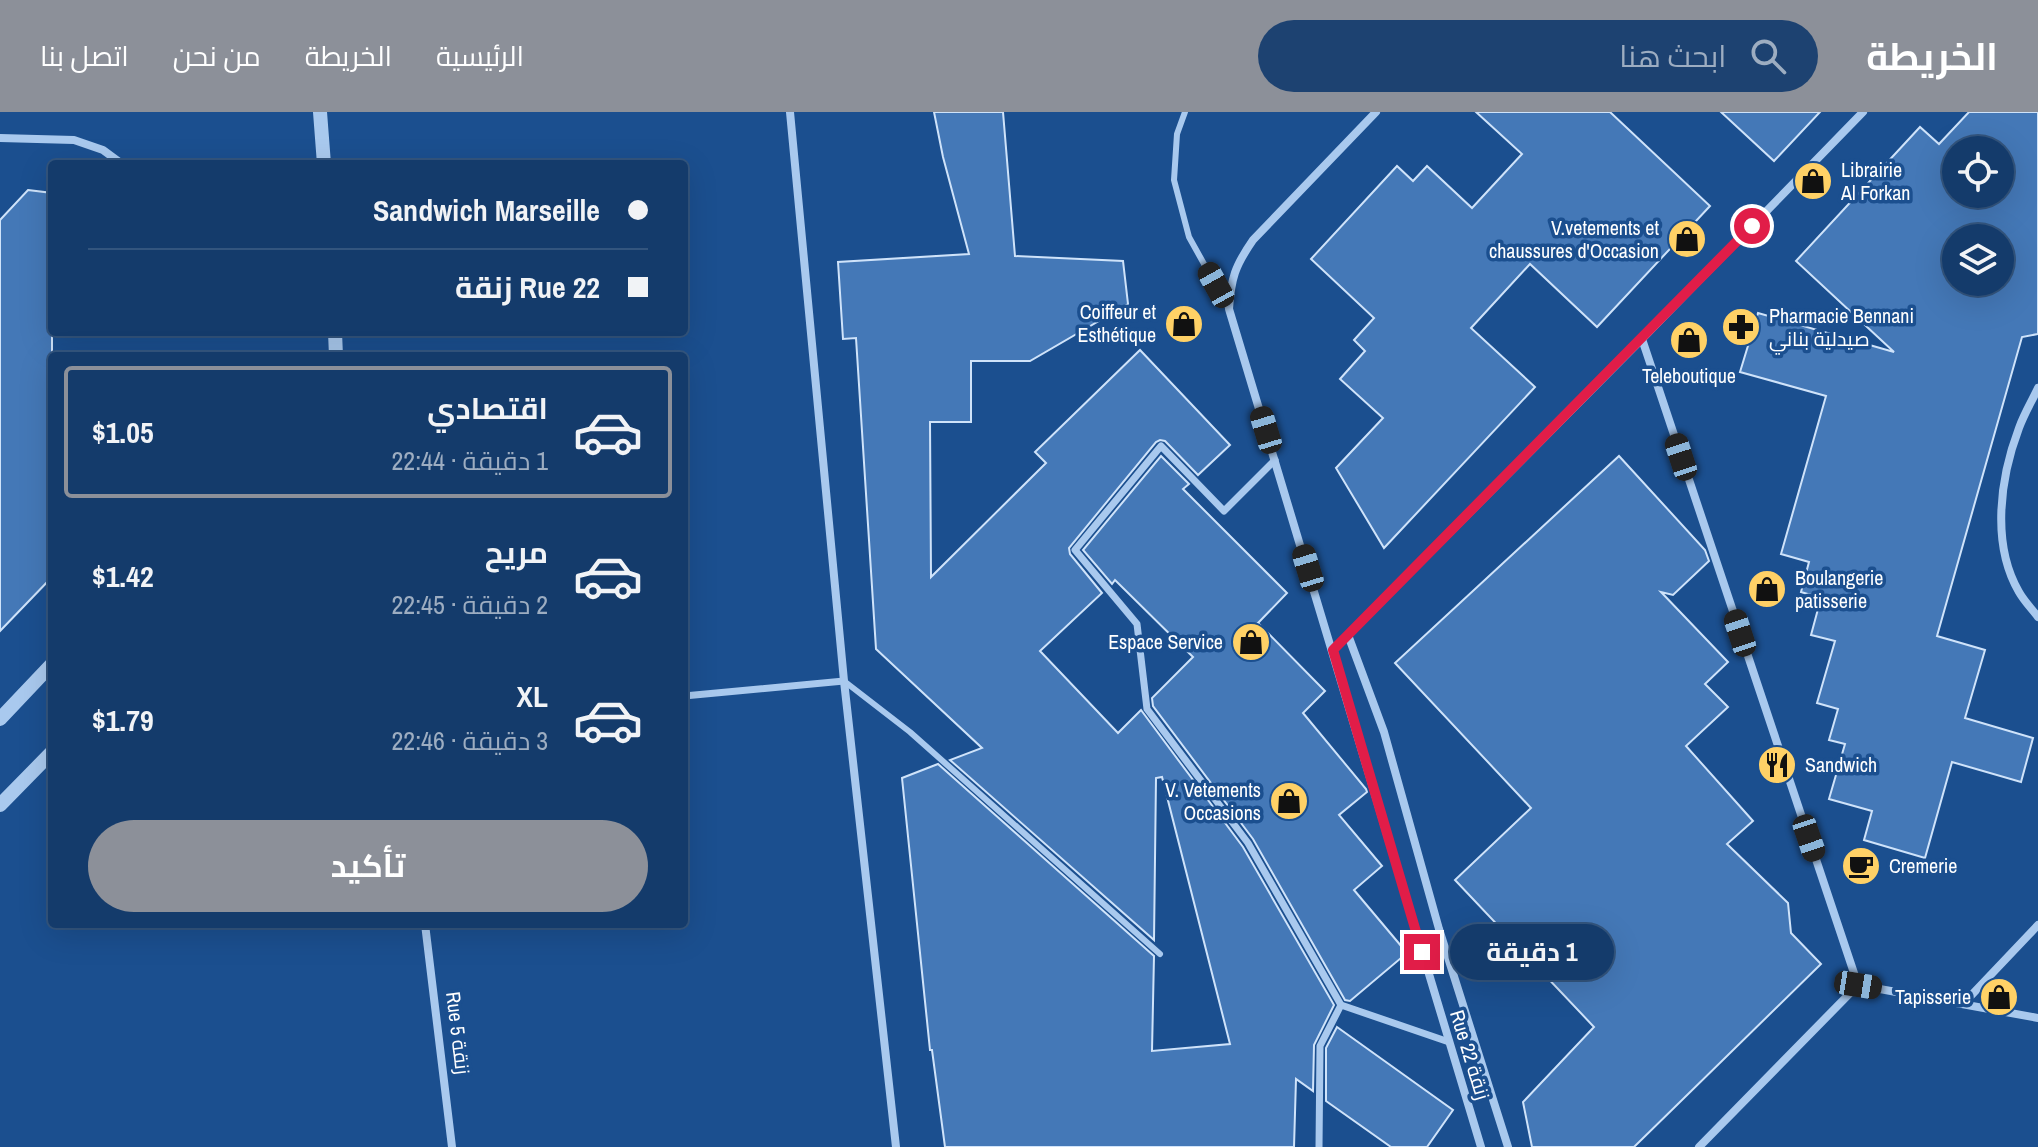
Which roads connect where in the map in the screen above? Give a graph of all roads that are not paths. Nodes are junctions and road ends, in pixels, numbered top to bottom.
1 (320, 112) edge
2 (790, 112) edge
3 (1185, 112) edge
4 (1376, 112) edge
5 (1863, 112) edge
6 (4, 138) edge
7 (0, 147) edge
8 (117, 160) edge
9 (324, 160) edge
10 (1229, 309) junction
11 (1642, 339) junction
12 (2038, 388) edge
13 (1275, 460) junction
14 (2038, 617) edge
15 (1348, 635) junction
16 (1333, 650) junction
17 (48, 668) edge
18 (844, 681) junction
19 (688, 696) edge
20 (0, 719) edge
21 (48, 756) edge
22 (0, 805) edge
23 (2038, 925) edge
24 (425, 928) edge
25 (1160, 954) dead end
26 (1858, 985) junction
27 (1964, 1003) junction
28 (1341, 1005) junction
29 (2038, 1018) edge
30 (1449, 1042) junction
31 (452, 1147) edge
32 (896, 1147) edge
33 (1319, 1147) edge
34 (1481, 1147) edge
35 (1508, 1147) edge
36 (1699, 1147) edge

1 - 9 street
2 - 18 street
3 - 10 lane
4 - 10 street, Rue 22 زنقة
5 - 11 street
6 - 7 street
6 - 8 street
10 - 13 street, Rue 22 زنقة
11 - 15 street
11 - 26 street
12 - 14 street
13 - 16 street, Rue 22 زنقة
13 - 28 street
15 - 16 street
15 - 35 street
16 - 30 street, Rue 22 زنقة
17 - 20 street
18 - 19 street
18 - 25 lane
18 - 32 street
21 - 22 street
23 - 27 street
24 - 31 street, Rue 5 زنقة
26 - 27 street
26 - 36 street
27 - 29 street
28 - 30 street
28 - 33 street
30 - 34 street, Rue 22 زنقة

